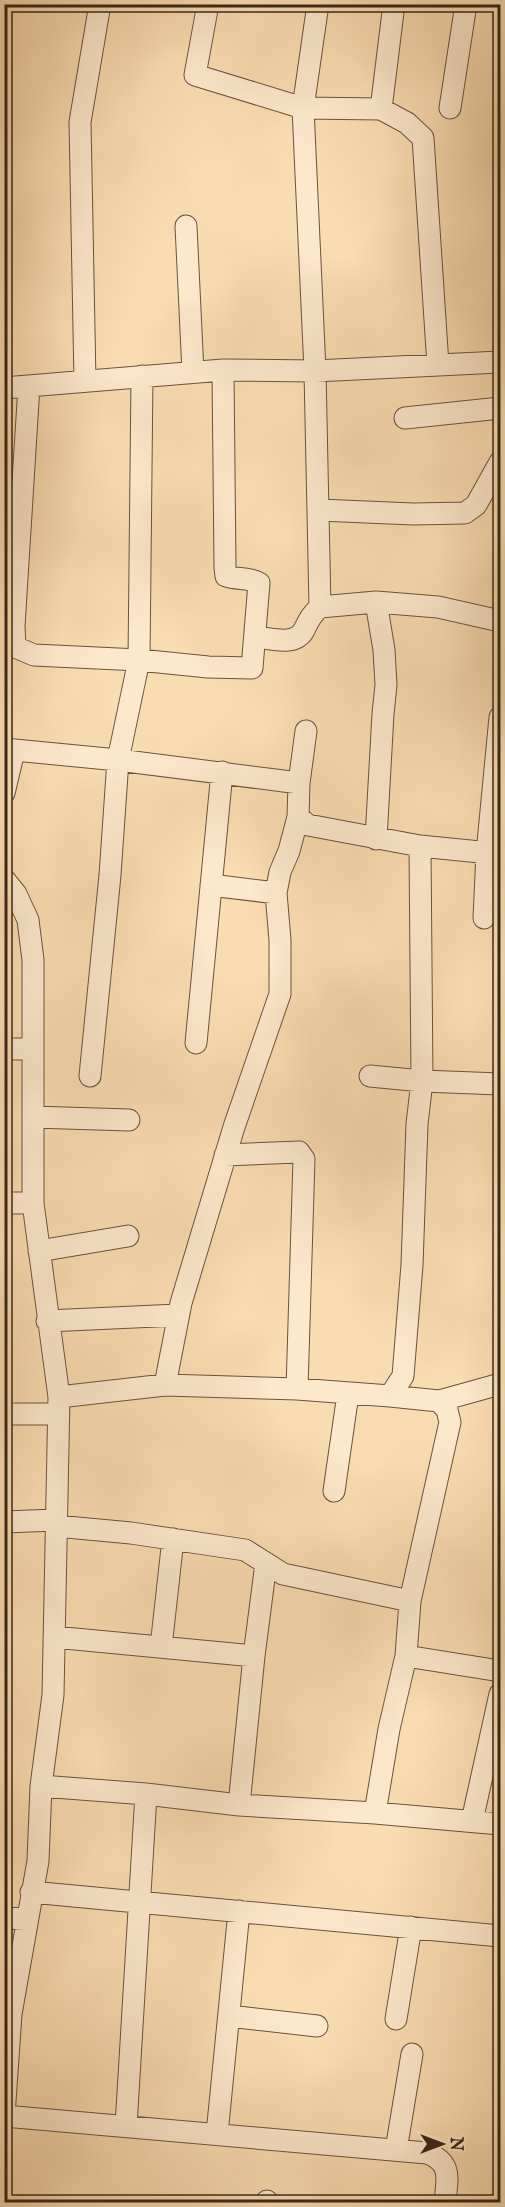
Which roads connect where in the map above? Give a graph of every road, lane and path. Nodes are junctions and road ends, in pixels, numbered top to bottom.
1 (100, 4) edge
2 (208, 4) edge
3 (318, 4) edge
4 (394, 4) edge
5 (466, 4) edge
6 (303, 108) junction
7 (450, 108) dead end
8 (381, 109) junction
9 (186, 226) dead end
10 (501, 362) edge
11 (438, 365) junction
12 (223, 370) junction
13 (315, 371) junction
14 (193, 372) junction
15 (142, 376) junction
16 (85, 381) junction
17 (28, 386) junction
18 (4, 388) edge
19 (501, 408) edge
20 (405, 418) dead end
21 (501, 462) edge
22 (501, 503) edge
23 (476, 505) junction
24 (319, 510) junction
25 (376, 602) junction
26 (320, 607) junction
27 (501, 621) edge
28 (9, 626) edge
29 (255, 637) junction
30 (139, 660) junction
31 (501, 717) edge
32 (306, 731) dead end
33 (9, 750) edge
34 (118, 760) junction
35 (222, 772) junction
36 (299, 783) junction
37 (4, 793) edge
38 (298, 817) junction
39 (376, 839) junction
40 (420, 846) junction
41 (494, 853) edge
42 (4, 879) edge
43 (211, 885) junction
44 (276, 893) junction
45 (484, 918) dead end
46 (196, 1043) dead end
47 (33, 1048) junction
48 (4, 1049) edge
49 (90, 1076) dead end
50 (370, 1076) dead end
51 (422, 1081) junction
52 (501, 1084) edge
53 (33, 1117) junction
54 (129, 1120) dead end
55 (225, 1155) junction
56 (4, 1203) edge
57 (33, 1203) junction
58 (128, 1236) dead end
59 (39, 1251) junction
60 (178, 1315) junction
61 (47, 1321) junction
62 (501, 1384) edge
63 (165, 1385) junction
64 (297, 1389) junction
65 (348, 1394) junction
66 (390, 1396) junction
67 (440, 1401) junction
68 (58, 1406) junction
69 (4, 1414) edge
70 (334, 1491) dead end
71 (4, 1522) edge
72 (56, 1523) junction
73 (173, 1539) junction
74 (266, 1563) junction
75 (410, 1601) junction
76 (54, 1637) junction
77 (162, 1647) junction
78 (254, 1656) junction
79 (406, 1656) junction
80 (501, 1671) edge
81 (501, 1695) edge
82 (41, 1786) junction
83 (146, 1794) junction
84 (239, 1806) junction
85 (375, 1813) junction
86 (472, 1821) junction
87 (501, 1824) edge
88 (31, 1892) junction
89 (139, 1902) junction
90 (238, 1911) junction
91 (4, 1918) edge
92 (26, 1919) junction
93 (411, 1927) junction
94 (501, 1936) edge
95 (8, 2014) edge
96 (229, 2016) junction
97 (396, 2019) dead end
98 (317, 2026) dead end
99 (412, 2054) dead end
100 (4, 2116) edge
101 (126, 2126) junction
102 (217, 2133) junction
103 (396, 2150) junction
104 (445, 2202) edge

1 - 16 street
2 - 6 street
3 - 6 street
4 - 8 street
5 - 7 street
6 - 8 street
6 - 13 street
8 - 11 street
9 - 14 street
10 - 11 street
11 - 13 street
12 - 13 street
12 - 14 street
12 - 29 street
13 - 24 street
14 - 15 street
15 - 16 street
15 - 30 street
16 - 17 street
17 - 18 street
17 - 28 street
19 - 20 street
21 - 23 street
22 - 23 street
23 - 24 street
24 - 26 street
25 - 26 street
25 - 27 street
25 - 39 street
26 - 29 street
28 - 30 street
29 - 30 street
30 - 34 street
31 - 41 street
32 - 36 street
33 - 34 street
33 - 37 street
34 - 35 street
34 - 49 street
35 - 36 street
35 - 43 street
36 - 38 street
38 - 39 street
38 - 44 street
39 - 40 street
40 - 41 street
40 - 51 street
41 - 45 street
42 - 47 street
43 - 44 street
43 - 46 street
44 - 55 street
47 - 48 street
47 - 53 street
50 - 51 street
51 - 52 street
51 - 66 street
53 - 54 street
53 - 57 street
55 - 60 street
55 - 64 street
56 - 57 street
57 - 59 street
58 - 59 street
59 - 61 street
60 - 61 street
60 - 63 street
61 - 68 street
62 - 67 street
63 - 64 street
63 - 68 street
64 - 65 street
65 - 66 street
65 - 70 street
66 - 67 street
67 - 75 street
68 - 69 street
68 - 72 street
71 - 72 street
72 - 73 street
72 - 76 street
73 - 74 street
73 - 77 street
74 - 75 street
74 - 78 street
75 - 79 street
76 - 77 street
76 - 82 street
77 - 78 street
78 - 84 street
79 - 80 street
79 - 85 street
81 - 86 street
82 - 83 street
82 - 88 street
83 - 84 street
83 - 89 street
84 - 85 street
85 - 86 street
86 - 87 street
88 - 89 street
88 - 92 street
89 - 90 street
89 - 101 street
90 - 93 street
90 - 96 street
91 - 92 street
92 - 95 street
93 - 94 street
93 - 97 street
95 - 100 street
96 - 98 street
96 - 102 street
99 - 103 street
100 - 101 street
101 - 102 street
102 - 103 street
103 - 104 street

